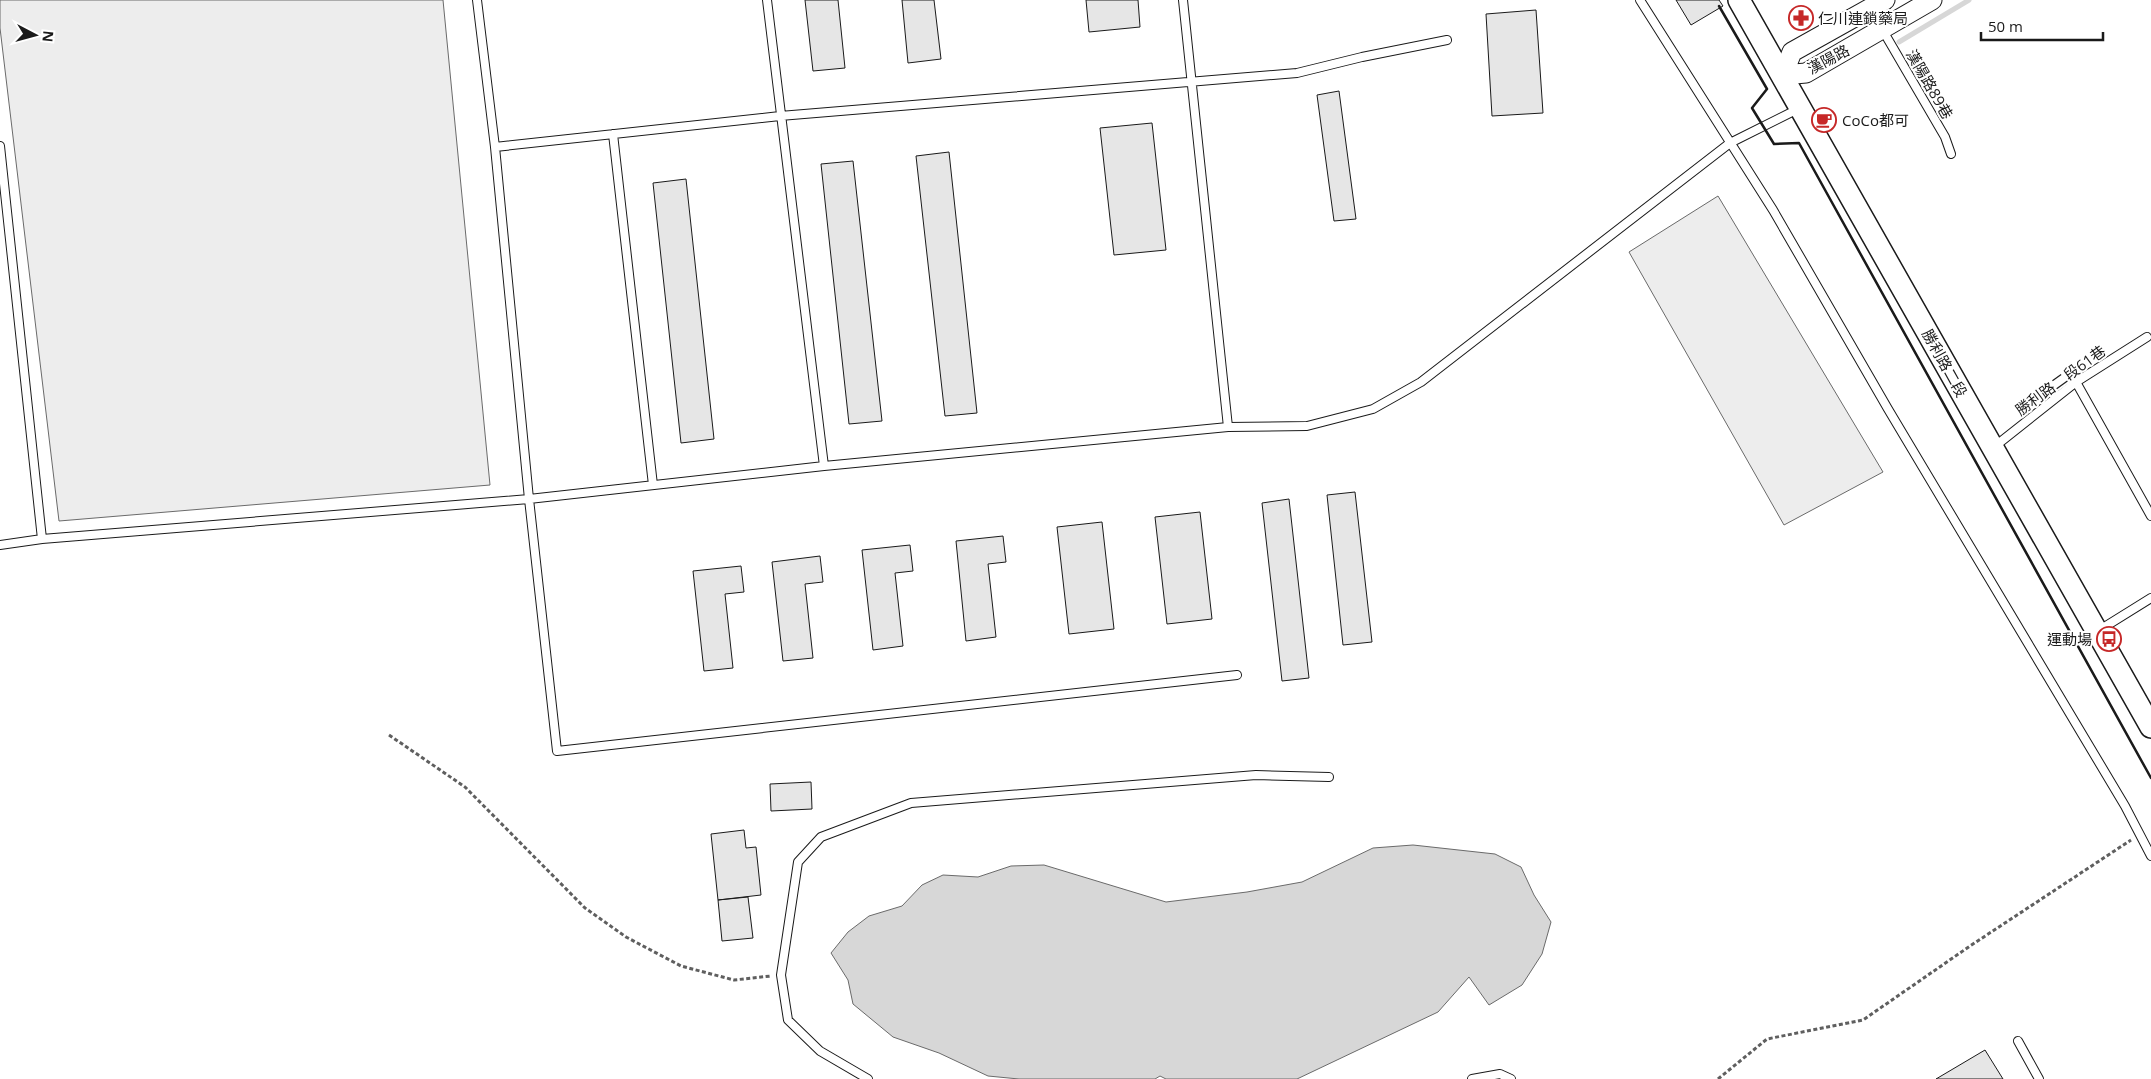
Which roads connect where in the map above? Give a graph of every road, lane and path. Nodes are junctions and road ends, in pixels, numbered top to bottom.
1 (477, 0) edge
2 (767, 0) edge
3 (1182, 0) edge
4 (1640, 0) edge
5 (1739, 0) edge
6 (1885, 0) edge
7 (1932, 0) edge
8 (1882, 29) junction
9 (1448, 40) dead end
10 (1783, 75) junction
11 (1191, 82) junction
12 (1801, 107) junction
13 (780, 116) junction
14 (613, 134) junction
15 (1730, 143) junction
16 (0, 146) edge
17 (495, 147) junction
18 (1951, 154) dead end
19 (2147, 337) dead end
20 (2076, 382) junction
21 (1228, 427) junction
22 (1992, 448) junction
23 (824, 466) junction
24 (653, 485) junction
25 (529, 499) junction
26 (2151, 516) edge
27 (42, 539) junction
28 (0, 545) edge
29 (2151, 598) edge
30 (2098, 631) junction
31 (1238, 675) dead end
32 (2151, 727) edge
33 (389, 735) dead end
34 (1329, 777) dead end
35 (2140, 835) junction
36 (2151, 856) edge
37 (781, 975) junction
38 (2018, 1041) dead end
39 (868, 1079) edge
40 (1472, 1079) edge
41 (1511, 1079) edge
42 (1718, 1079) edge
43 (2039, 1079) edge

1 - 17 lane
2 - 13 lane
3 - 11 lane
4 - 15 lane
5 - 10 main road, 勝利路二段
6 - 10 street, 漢陽路
7 - 8 street, 漢陽路
8 - 10 street, 漢陽路
8 - 18 lane, 漢陽路89巷
9 - 11 lane
10 - 12 main road, 勝利路二段
11 - 13 lane
11 - 21 lane
12 - 15 lane
12 - 22 main road, 勝利路二段
13 - 14 lane
13 - 23 lane
14 - 17 lane
14 - 24 lane
15 - 21 lane
15 - 35 lane
16 - 27 lane
17 - 25 lane
19 - 20 lane, 勝利路二段61巷
20 - 22 lane, 勝利路二段61巷
20 - 26 lane
21 - 23 lane
22 - 30 main road, 勝利路二段
23 - 24 lane
24 - 25 lane
25 - 27 lane
25 - 31 lane
27 - 28 lane
29 - 30 lane
30 - 32 main road, 勝利路二段
33 - 37 path
34 - 37 lane
35 - 36 lane
35 - 42 path
37 - 39 lane
38 - 43 lane
40 - 41 lane

